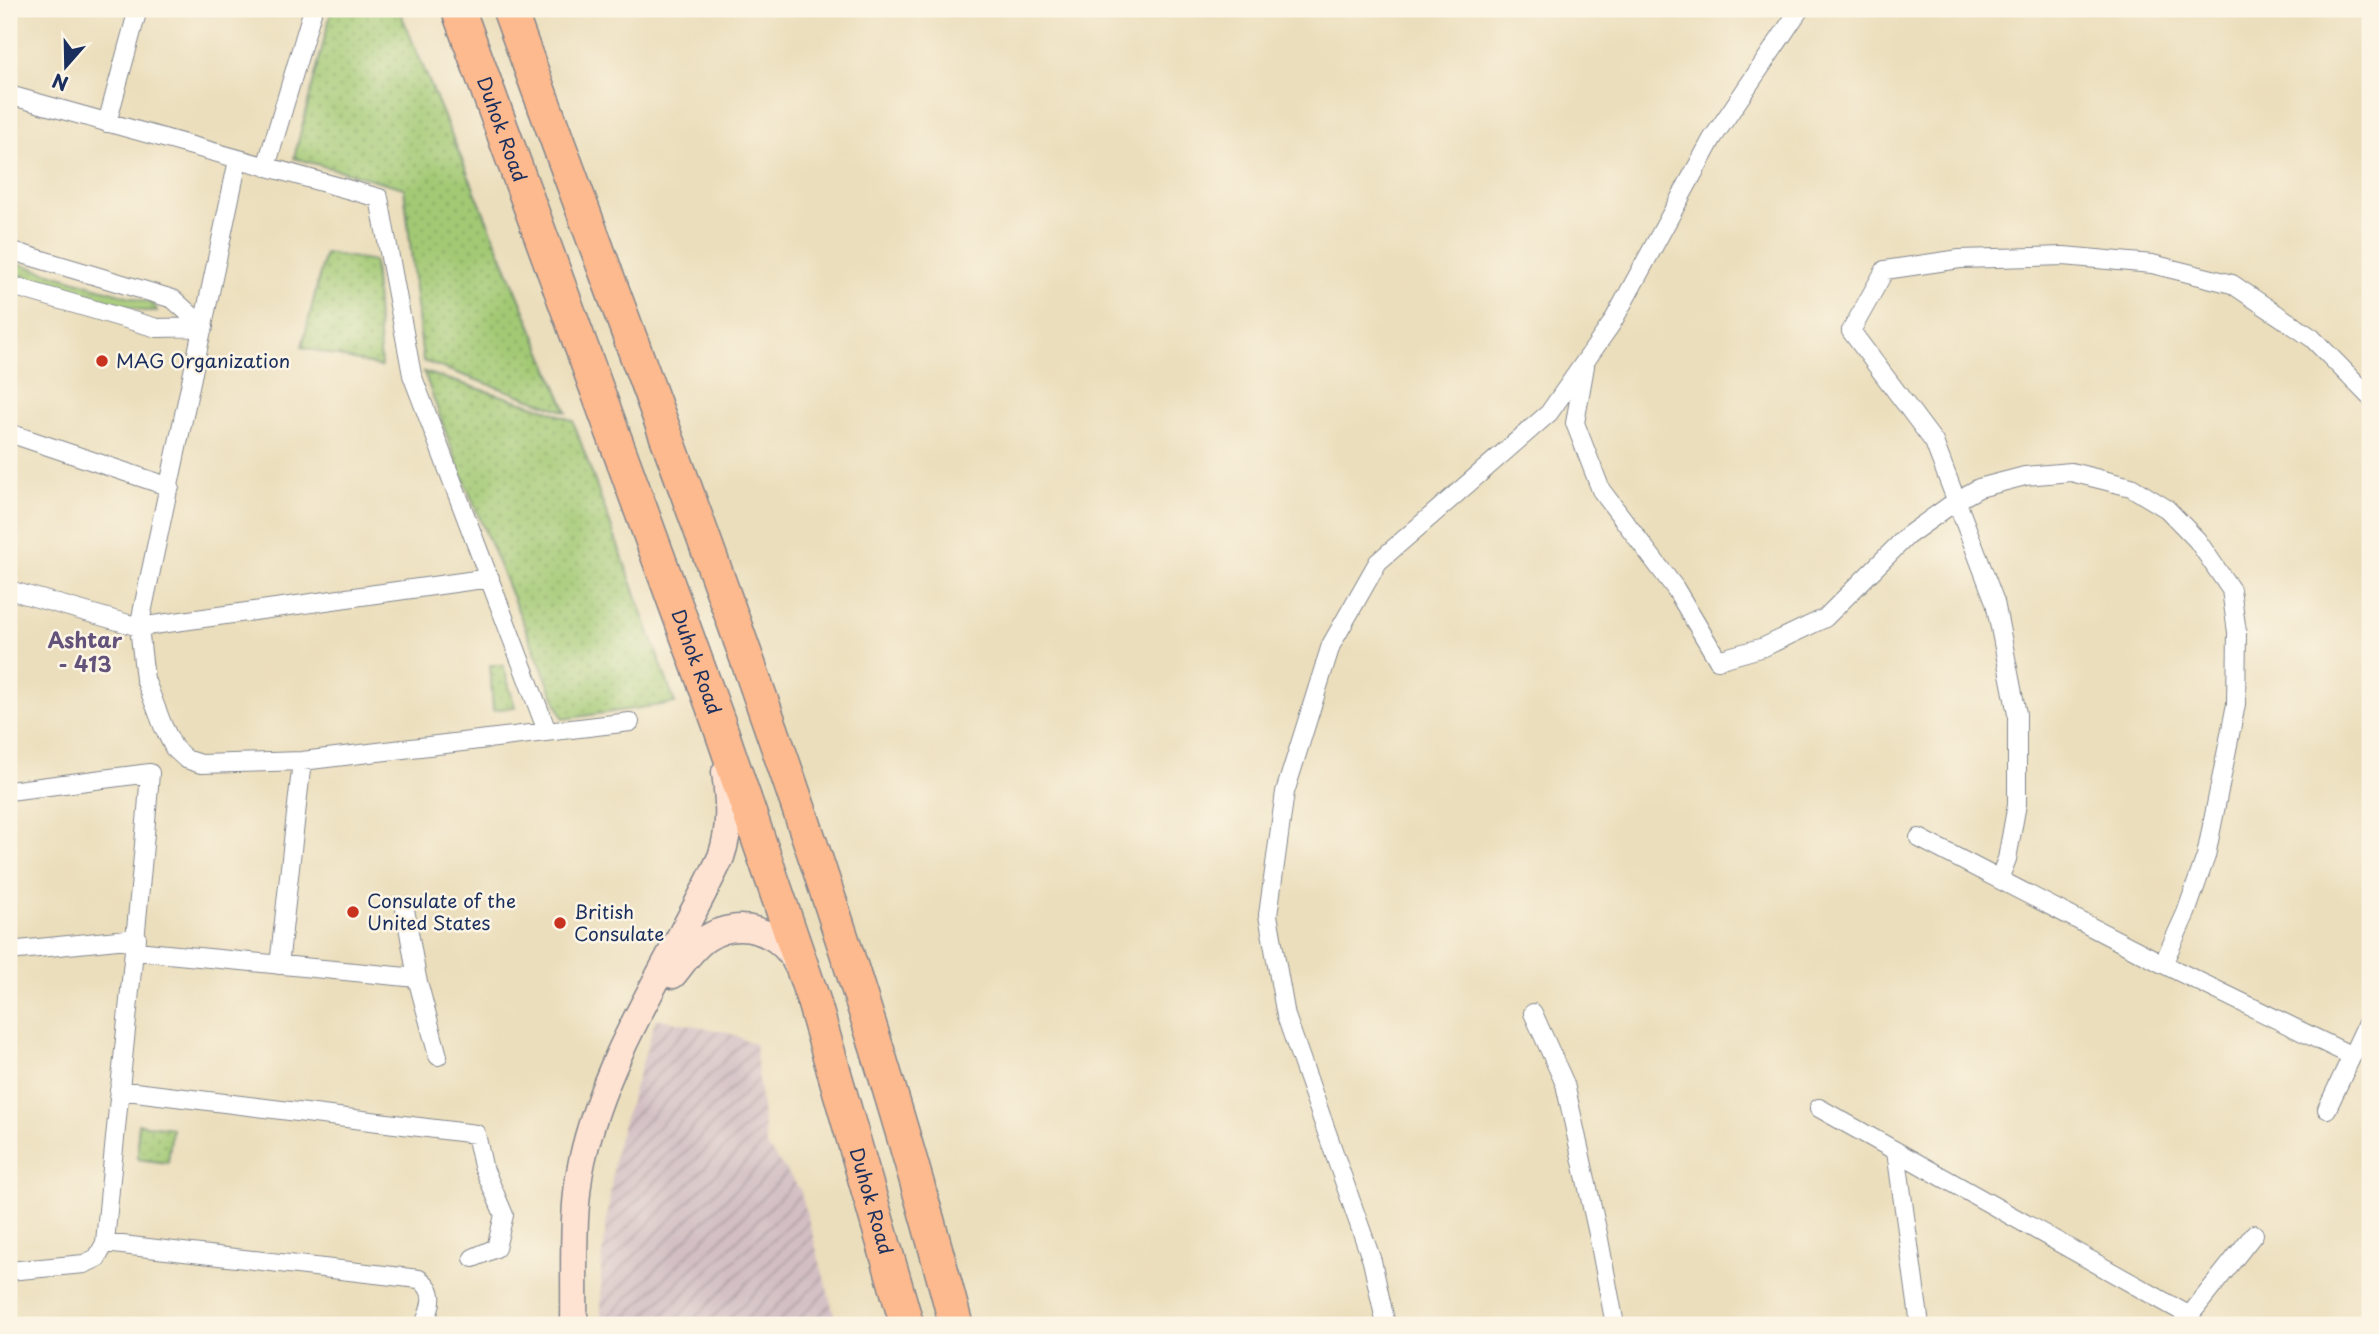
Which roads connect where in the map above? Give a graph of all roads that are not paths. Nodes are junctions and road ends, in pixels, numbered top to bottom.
1 (138, 9) edge
2 (313, 9) edge
3 (458, 9) edge
4 (509, 9) edge
5 (1800, 9) edge
6 (9, 95) edge
7 (107, 123) junction
8 (238, 160) junction
9 (266, 167) junction
10 (9, 250) edge
11 (9, 285) edge
12 (204, 327) junction
13 (1585, 361) junction
14 (2370, 397) edge
15 (9, 433) edge
16 (170, 487) junction
17 (1956, 501) junction
18 (489, 578) junction
19 (9, 590) edge
20 (139, 627) junction
21 (718, 721) junction
22 (630, 722) dead end
23 (547, 731) junction
24 (302, 761) junction
25 (9, 791) edge
26 (1919, 838) dead end
27 (1999, 879) junction
28 (405, 909) dead end
29 (136, 944) junction
30 (9, 951) edge
31 (2163, 964) junction
32 (279, 965) junction
33 (417, 978) junction
34 (813, 999) junction
35 (1534, 1013) dead end
36 (2370, 1017) edge
37 (636, 1020) junction
38 (438, 1056) dead end
39 (2352, 1056) junction
40 (118, 1090) junction
41 (1819, 1108) dead end
42 (2327, 1109) dead end
43 (1896, 1151) junction
44 (2255, 1234) dead end
45 (105, 1243) junction
46 (472, 1258) dead end
47 (9, 1271) edge
48 (2186, 1320) edge
49 (424, 1325) edge
50 (574, 1325) edge
51 (907, 1325) edge
52 (956, 1325) edge
53 (1386, 1325) edge
54 (1615, 1325) edge
55 (1920, 1325) edge

1 - 7 street
2 - 9 street
3 - 21 highway, Duhok Road
4 - 52 highway
5 - 13 street
6 - 7 street
7 - 8 street
8 - 9 street
8 - 12 street
9 - 18 street
10 - 12 street
11 - 12 street
12 - 16 street
13 - 17 street
13 - 53 street
14 - 17 street
15 - 16 street
16 - 20 street
17 - 27 street
17 - 31 street
18 - 20 street
18 - 23 street
19 - 20 street
20 - 24 street
21 - 34 highway, Duhok Road
21 - 37 street
22 - 23 street
23 - 24 street
24 - 32 street
25 - 29 street
26 - 27 street
27 - 31 street
28 - 33 street
29 - 30 street
29 - 32 street
29 - 40 street
31 - 39 street
32 - 33 street
33 - 38 street
34 - 37 street
34 - 51 highway, Duhok Road
35 - 54 street
36 - 39 street
37 - 50 street
39 - 42 street
40 - 45 street
40 - 46 street
41 - 43 street
43 - 48 street
43 - 55 street
44 - 48 street
45 - 47 street
45 - 49 street

